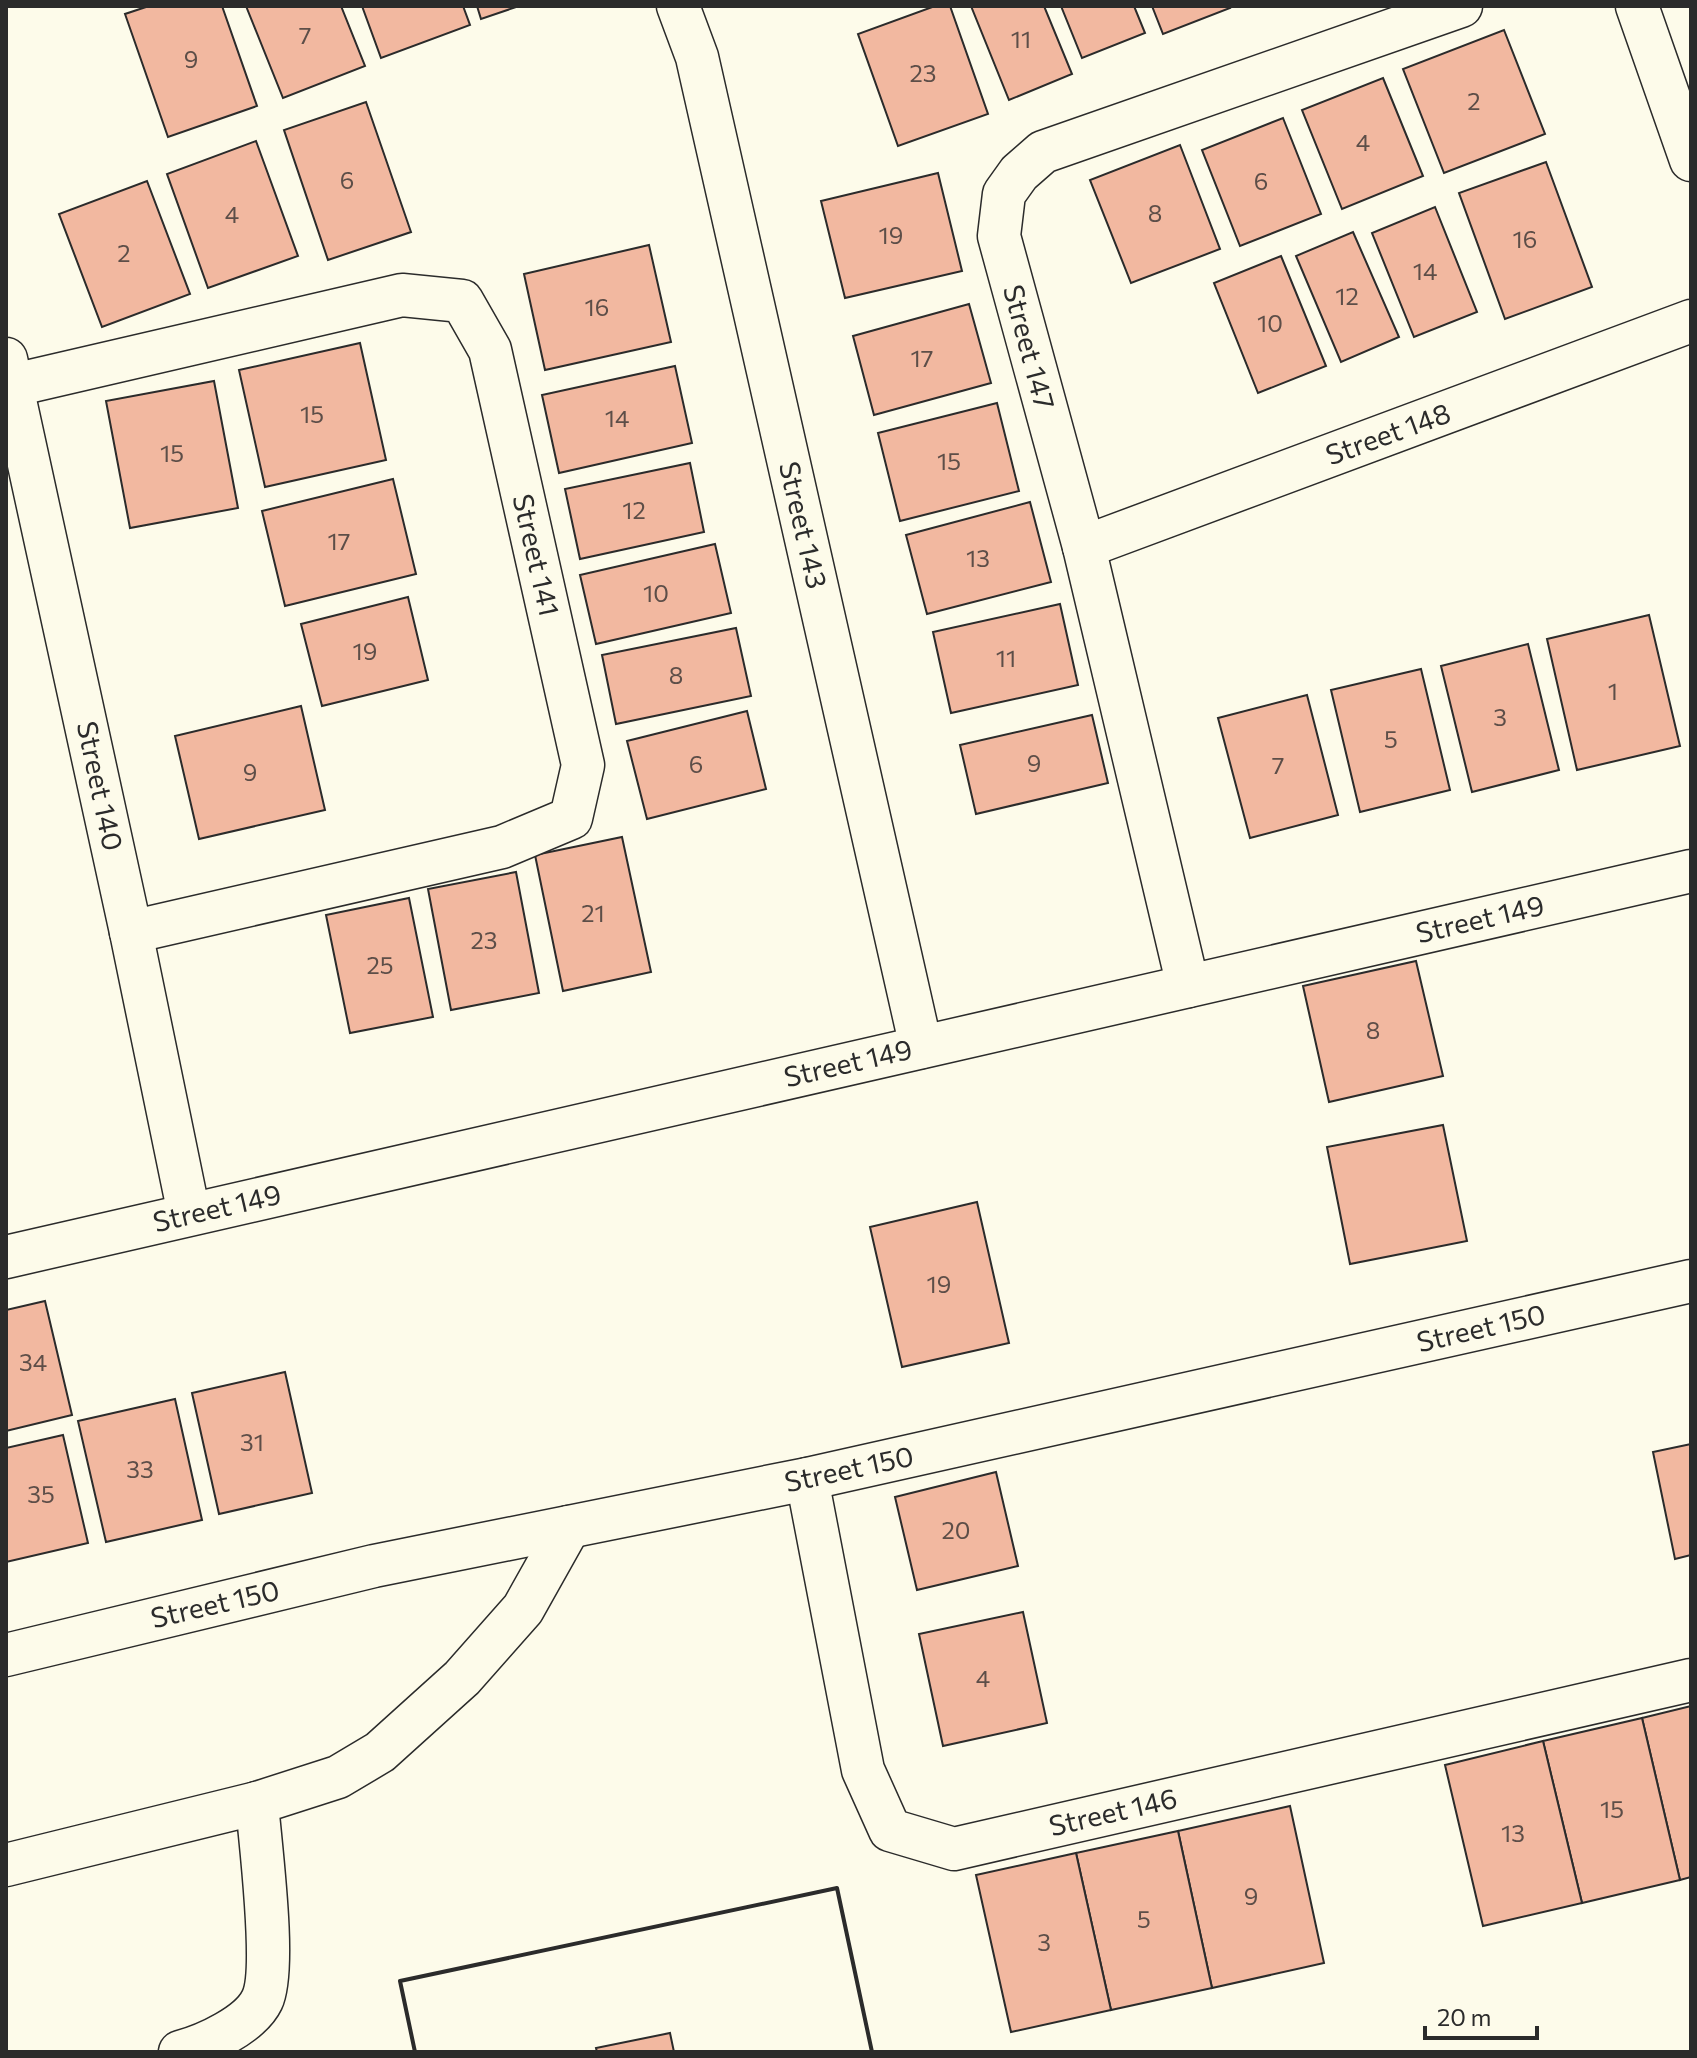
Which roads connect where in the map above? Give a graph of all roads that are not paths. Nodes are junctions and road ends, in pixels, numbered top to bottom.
1 (678, 6) edge
2 (1461, 6) edge
3 (1637, 6) edge
4 (1691, 160) edge
5 (1691, 321) edge
6 (10, 371) edge
7 (1084, 547) junction
8 (1691, 871) edge
9 (131, 932) junction
10 (1188, 986) junction
11 (921, 1047) junction
12 (189, 1214) junction
13 (6, 1257) edge
14 (1691, 1281) edge
15 (807, 1479) junction
16 (569, 1527) junction
17 (6, 1655) edge
18 (1691, 1680) edge
19 (257, 1803) junction
20 (6, 1865) edge
21 (180, 2052) edge

1 - 11 street, Street 143
2 - 7 street, Street 147
3 - 4 street
5 - 7 street, Street 148
6 - 9 street, Street 140
6 - 9 street, Street 141
7 - 10 street, Street 147
8 - 10 street, Street 149
9 - 12 street, Street 140
10 - 11 street, Street 149
11 - 12 street, Street 149
12 - 13 street, Street 149
14 - 15 street, Street 150
15 - 16 street, Street 150
15 - 18 street, Street 146
16 - 17 street, Street 150
16 - 19 street
19 - 20 street
19 - 21 street

